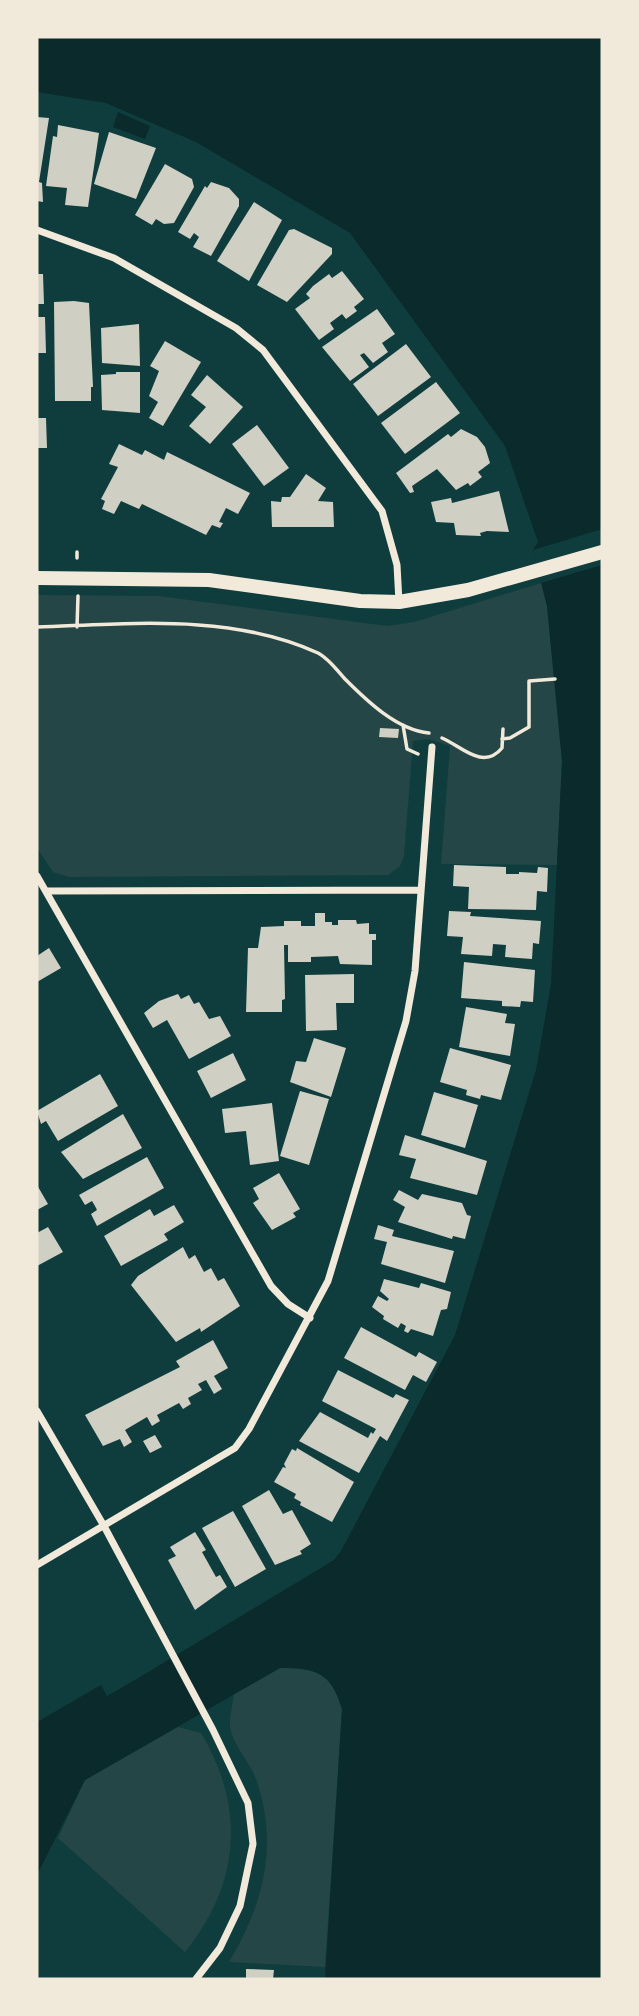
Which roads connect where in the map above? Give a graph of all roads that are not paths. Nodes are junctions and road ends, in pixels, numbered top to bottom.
1 (37, 230) edge
2 (602, 552) edge
3 (37, 578) edge
4 (399, 602) junction
5 (432, 747) dead end
6 (37, 876) edge
7 (421, 890) junction
8 (46, 891) junction
9 (310, 1318) junction
10 (37, 1411) edge
11 (104, 1526) junction
12 (37, 1565) edge
13 (195, 1979) edge

1 - 4 street
2 - 4 main road
3 - 4 main road
5 - 7 street
6 - 8 street
7 - 8 street
7 - 9 street
8 - 9 street
9 - 11 street
10 - 11 street
11 - 12 street
11 - 13 street

